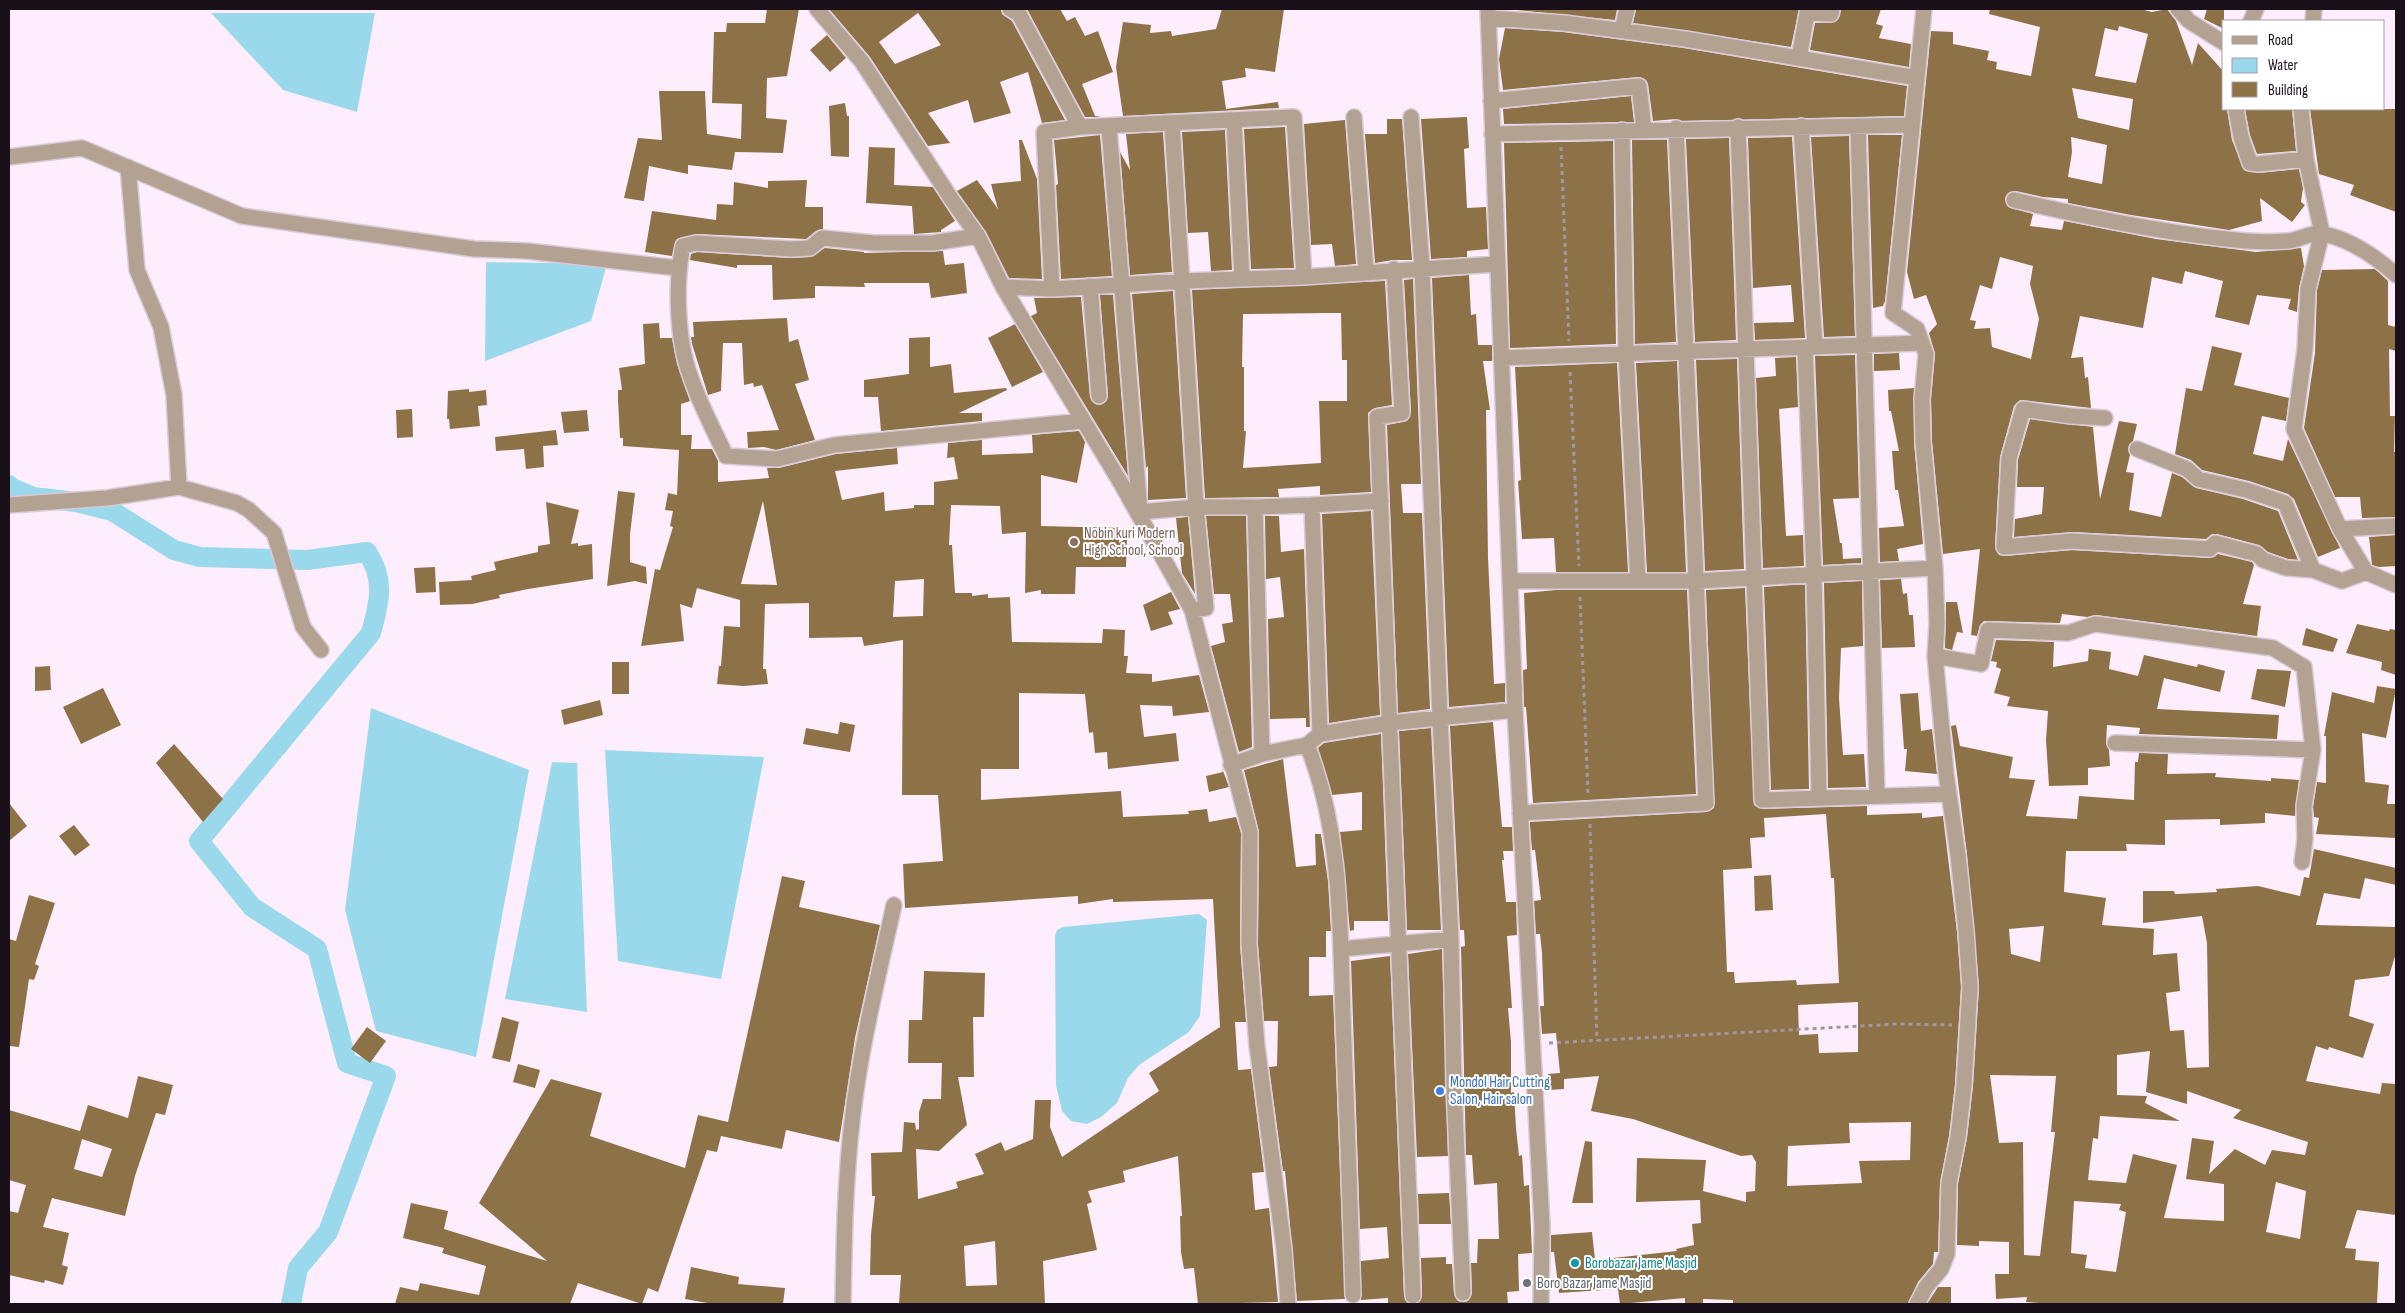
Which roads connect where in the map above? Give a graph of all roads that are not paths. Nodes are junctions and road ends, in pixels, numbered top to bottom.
1 (817, 9) edge
2 (1010, 9) edge
3 (1627, 9) edge
4 (1832, 9) edge
5 (1924, 9) edge
6 (2178, 9) edge
7 (1488, 14) edge
8 (1622, 30) junction
9 (2222, 42) edge
10 (1799, 58) junction
11 (1916, 78) junction
12 (1491, 102) junction
13 (2236, 110) edge
14 (2302, 110) edge
15 (1411, 117) dead end
16 (1354, 118) dead end
17 (1234, 120) junction
18 (1172, 123) junction
19 (1912, 125) junction
20 (1801, 126) junction
21 (1858, 126) junction
22 (1738, 127) junction
23 (1080, 128) junction
24 (1109, 128) junction
25 (1676, 128) junction
26 (1644, 129) junction
27 (1622, 130) junction
28 (1492, 134) junction
29 (9, 157) edge
30 (2306, 159) junction
31 (128, 167) junction
32 (2014, 200) dead end
33 (2322, 233) junction
34 (978, 236) junction
35 (1497, 264) junction
36 (678, 268) junction
37 (1422, 268) junction
38 (1394, 269) junction
39 (1366, 271) junction
40 (2396, 275) edge
41 (1304, 277) junction
42 (1242, 279) junction
43 (1183, 281) junction
44 (1120, 285) junction
45 (1090, 286) junction
46 (1003, 287) junction
47 (1052, 289) junction
48 (1922, 343) junction
49 (1864, 345) junction
50 (1810, 347) junction
51 (1746, 349) junction
52 (1686, 351) junction
53 (1626, 352) junction
54 (1501, 358) junction
55 (1099, 396) dead end
56 (2105, 418) dead end
57 (1083, 421) junction
58 (2137, 449) dead end
59 (179, 488) junction
60 (1381, 501) junction
61 (9, 505) edge
62 (1312, 505) junction
63 (1196, 507) junction
64 (1254, 507) junction
65 (1137, 510) junction
66 (2396, 526) edge
67 (2340, 529) junction
68 (1935, 568) junction
69 (2313, 570) junction
70 (1871, 571) junction
71 (2366, 572) junction
72 (1814, 574) junction
73 (1754, 578) junction
74 (1510, 581) junction
75 (1638, 581) junction
76 (1696, 581) junction
77 (2396, 585) edge
78 (1192, 610) junction
79 (321, 650) dead end
80 (1935, 656) junction
81 (1515, 710) junction
82 (1440, 718) junction
83 (1390, 723) junction
84 (1320, 734) junction
85 (2115, 743) dead end
86 (1307, 745) junction
87 (2313, 750) junction
88 (1262, 754) junction
89 (1231, 764) junction
90 (1949, 794) junction
91 (1877, 796) junction
92 (1819, 798) junction
93 (1520, 813) junction
94 (2302, 862) dead end
95 (894, 905) dead end
96 (1451, 939) junction
97 (1399, 942) junction
98 (1341, 949) junction
99 (1463, 1293) dead end
100 (1353, 1295) dead end
101 (1413, 1296) dead end
102 (843, 1304) edge
103 (1288, 1304) edge
104 (1541, 1304) edge
105 (1917, 1304) edge

1 - 34 street
2 - 23 street
3 - 8 street
4 - 10 street
5 - 11 street
6 - 9 street
7 - 8 street
7 - 12 street
8 - 10 street
10 - 11 street
11 - 19 street
12 - 26 street
12 - 28 street
13 - 30 street
14 - 30 street
15 - 37 street
16 - 39 street
17 - 18 street
17 - 41 street
17 - 42 street
18 - 24 street
18 - 43 street
19 - 21 street
19 - 48 street
20 - 21 street
20 - 22 street
20 - 50 street
21 - 49 street
22 - 25 street
22 - 51 street
23 - 24 street
23 - 47 street
24 - 44 street
25 - 26 street
25 - 52 street
26 - 27 street
27 - 28 street
27 - 53 street
28 - 35 street
29 - 31 street
30 - 33 street
31 - 36 street
31 - 59 street
32 - 33 street
33 - 40 street
33 - 67 street
34 - 36 street
34 - 46 street
35 - 37 street
35 - 54 street
36 - 57 street
37 - 38 street
37 - 82 street
38 - 39 street
38 - 60 street
39 - 41 street
41 - 42 street
42 - 43 street
43 - 44 street
43 - 63 street
44 - 45 street
44 - 65 street
45 - 47 street
45 - 55 street
46 - 47 street
46 - 57 street
48 - 49 street
48 - 68 street
49 - 50 street
49 - 70 street
50 - 51 street
50 - 72 street
51 - 52 street
51 - 73 street
52 - 53 street
52 - 76 street
53 - 54 street
53 - 75 street
54 - 74 street
56 - 69 street
57 - 65 street
58 - 69 street
59 - 61 street
59 - 79 street
60 - 62 street
60 - 83 street
62 - 64 street
62 - 84 street
63 - 64 street
63 - 65 street
63 - 78 street
64 - 88 street
65 - 78 street
66 - 67 street
67 - 71 street
68 - 70 street
68 - 80 street
69 - 71 street
70 - 72 street
70 - 91 street
71 - 77 street
72 - 73 street
72 - 92 street
73 - 76 street
73 - 92 street
74 - 75 street
74 - 81 street
75 - 76 street
76 - 93 street
78 - 89 street
80 - 87 street
80 - 90 street
81 - 82 street
81 - 93 street
82 - 83 street
82 - 96 street
83 - 84 street
83 - 97 street
84 - 86 street
85 - 87 street
86 - 88 street
86 - 98 street
87 - 94 street
88 - 89 street
89 - 103 street
90 - 91 street
90 - 105 street
91 - 92 street
93 - 104 street
95 - 102 street
96 - 97 street
96 - 99 street
97 - 98 street
97 - 101 street
98 - 100 street

